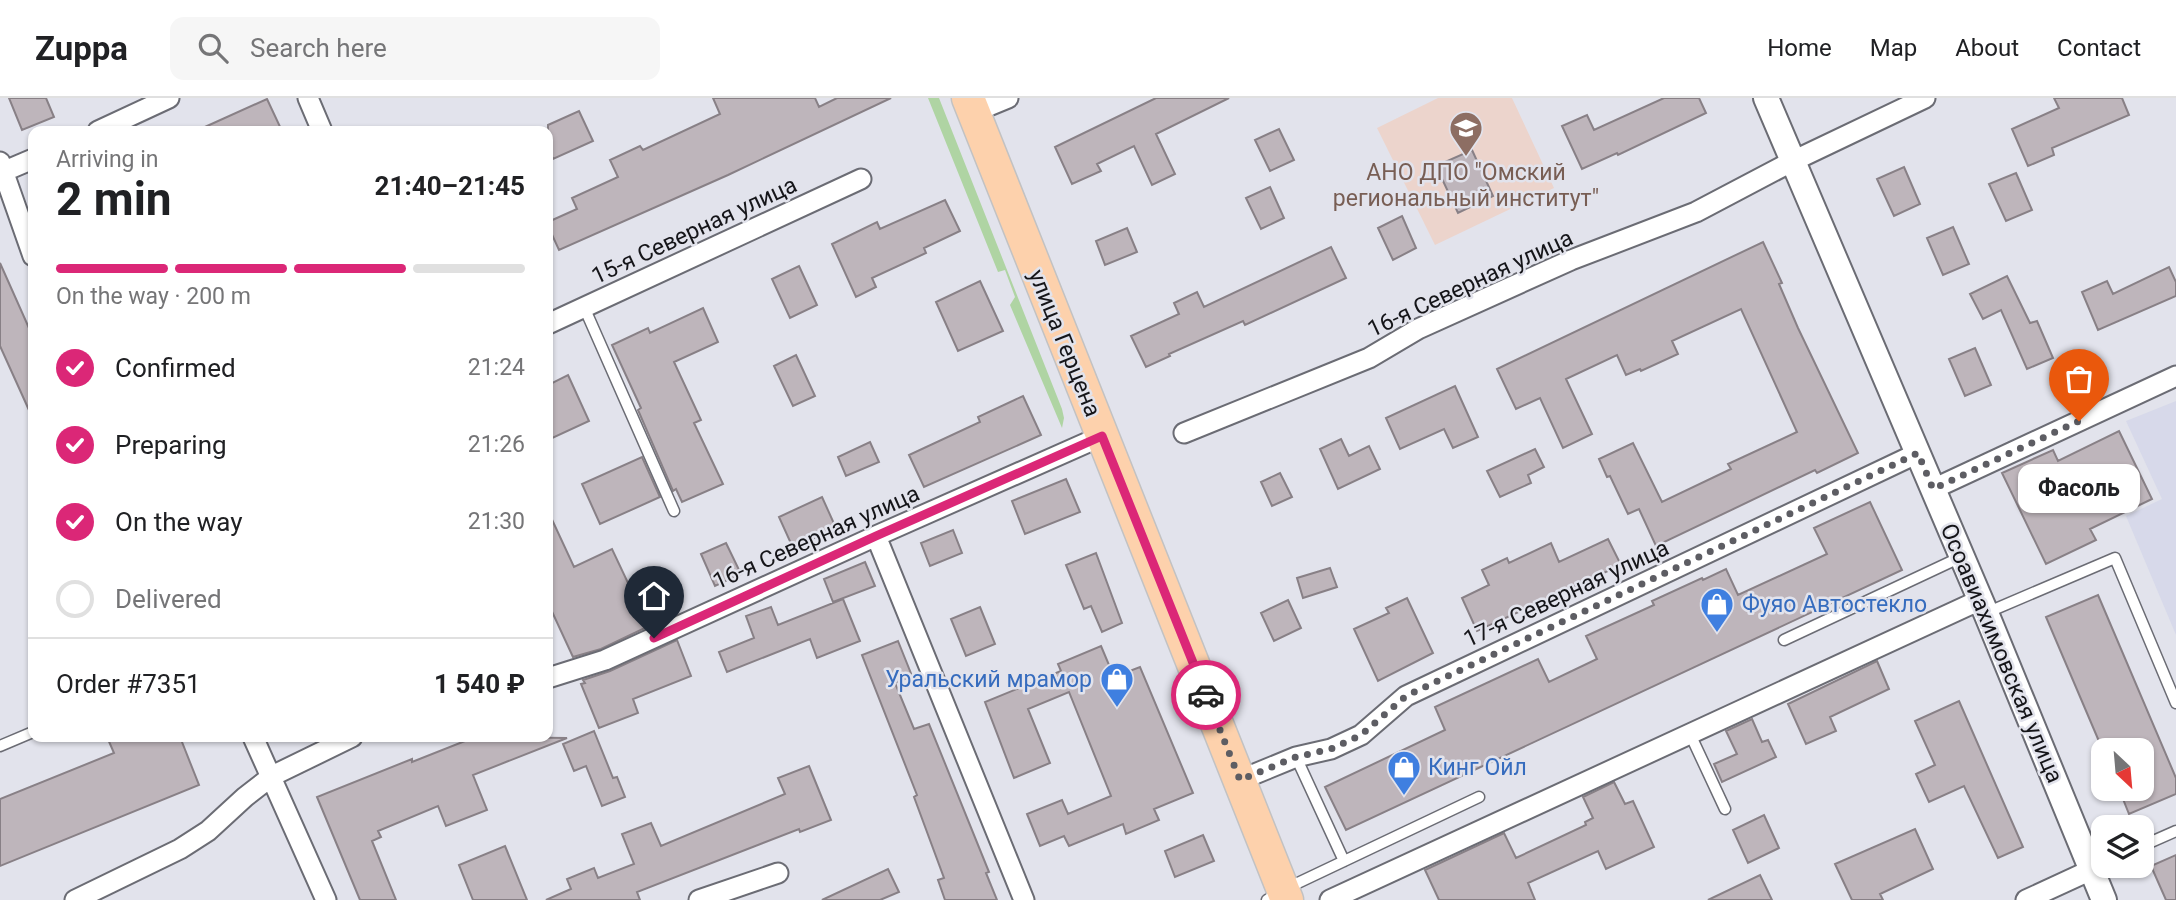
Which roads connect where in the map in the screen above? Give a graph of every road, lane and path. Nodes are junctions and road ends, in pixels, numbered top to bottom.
1 (169, 98) edge
2 (308, 98) edge
3 (1008, 98) edge
4 (1766, 98) edge
5 (1925, 98) edge
6 (971, 105) edge
7 (109, 126) edge
8 (320, 126) edge
9 (28, 161) edge
10 (1793, 161) junction
11 (1, 169) edge
12 (861, 179) dead end
13 (28, 242) edge
14 (584, 307) junction
15 (553, 322) edge
16 (2176, 376) edge
17 (1184, 433) dead end
18 (1102, 436) junction
19 (1918, 453) junction
20 (1933, 489) junction
21 (674, 511) dead end
22 (876, 536) junction
23 (1962, 556) junction
24 (1983, 606) junction
25 (1784, 640) dead end
26 (553, 676) edge
27 (2176, 703) edge
28 (28, 734) edge
29 (1690, 734) junction
30 (255, 742) edge
31 (342, 742) edge
32 (0, 746) edge
33 (1296, 757) junction
34 (272, 776) junction
35 (1240, 780) junction
36 (1479, 797) dead end
37 (1725, 809) dead end
38 (2176, 831) edge
39 (2154, 841) edge
40 (2091, 853) edge
41 (1344, 861) junction
42 (2091, 870) edge
43 (778, 873) dead end
44 (2099, 878) edge
45 (1279, 897) edge
46 (75, 900) edge
47 (326, 900) edge
48 (699, 900) edge
49 (1024, 900) edge
50 (1330, 900) edge
51 (2026, 900) edge
52 (2104, 900) edge

1 - 7 street
2 - 8 street
3 - 6 street
4 - 10 street, Осоавиахимовская улица
5 - 10 street, 16-я Северная улица
6 - 18 main road, улица Герцена
9 - 11 street
10 - 17 street, 16-я Северная улица
10 - 19 street, Осоавиахимовская улица
11 - 13 street
12 - 14 street, 15-я Северная улица
14 - 15 street, 15-я Северная улица
14 - 21 lane
16 - 20 street
18 - 22 street, 16-я Северная улица
18 - 35 main road, улица Герцена
19 - 20 street, Осоавиахимовская улица
19 - 33 street, 17-я Северная улица
20 - 23 street, Осоавиахимовская улица
22 - 26 street, 16-я Северная улица
22 - 49 street
23 - 24 street, Осоавиахимовская улица
23 - 25 lane
24 - 27 lane
24 - 29 street
24 - 40 street, Осоавиахимовская улица
28 - 32 lane
29 - 37 lane
29 - 50 street
30 - 34 street
31 - 34 street
33 - 35 street, 17-я Северная улица
33 - 41 lane
34 - 46 street
34 - 47 street
35 - 45 main road, улица Герцена
36 - 41 lane
38 - 39 lane
41 - 45 lane
42 - 51 street
43 - 48 street
44 - 52 street, Осоавиахимовская улица

